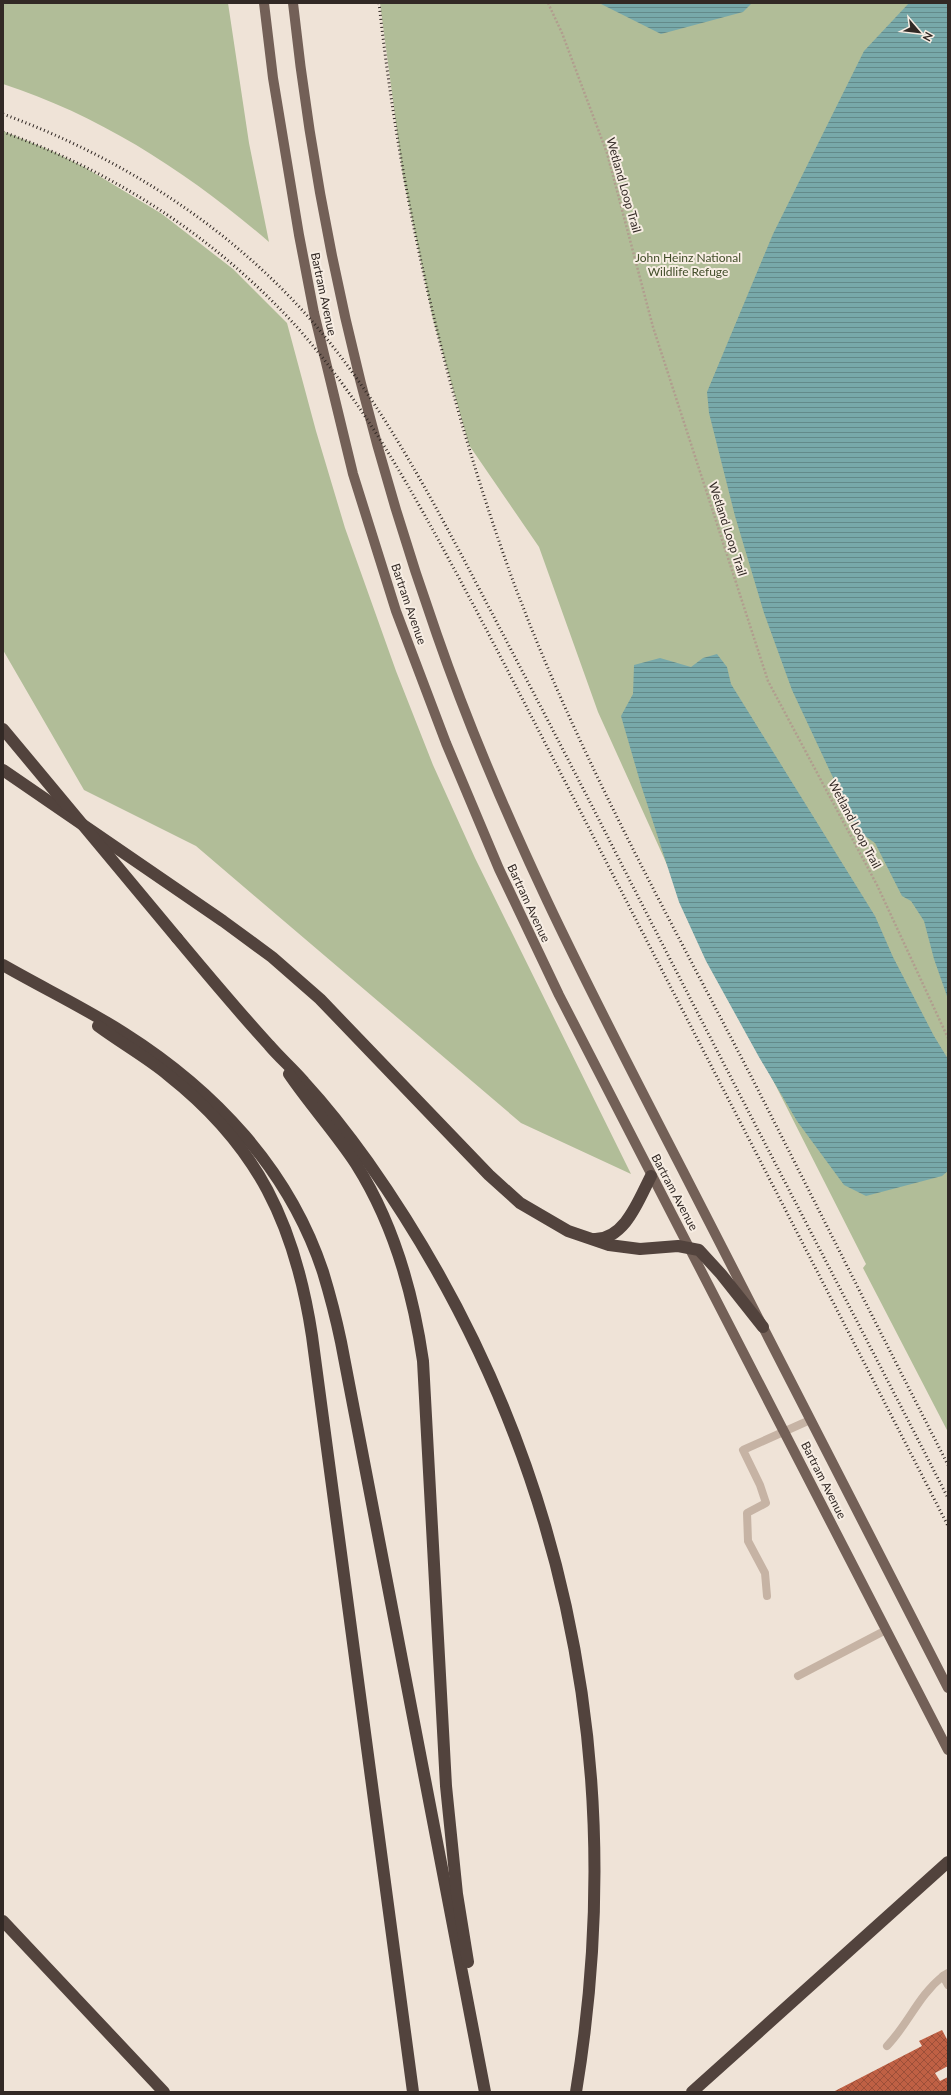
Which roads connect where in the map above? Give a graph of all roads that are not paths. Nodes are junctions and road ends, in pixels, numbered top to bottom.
1 (264, 3) edge
2 (293, 3) edge
3 (3, 729) edge
4 (3, 770) edge
5 (3, 965) edge
6 (50, 992) junction
7 (270, 1046) junction
8 (651, 1176) junction
9 (587, 1239) junction
10 (690, 1247) junction
11 (763, 1327) junction
12 (810, 1420) junction
13 (784, 1432) junction
14 (767, 1596) dead end
15 (886, 1630) junction
16 (798, 1676) dead end
17 (948, 1688) edge
18 (948, 1750) edge
19 (948, 1862) edge
20 (3, 1921) edge
21 (946, 1974) edge
22 (948, 1985) edge
23 (887, 2046) dead end
24 (164, 2092) edge
25 (413, 2092) edge
26 (485, 2092) edge
27 (493, 2092) edge
28 (576, 2092) edge
29 (692, 2092) edge

1 - 8 main road, Bartram Avenue
2 - 11 main road, Bartram Avenue
3 - 7 highway, bridge
4 - 9 highway
5 - 6 highway
6 - 25 highway
6 - 26 highway
7 - 27 highway
7 - 28 highway
8 - 9 highway
8 - 10 main road, Bartram Avenue
9 - 10 highway
10 - 11 highway
10 - 13 main road, Bartram Avenue
11 - 12 main road, Bartram Avenue
12 - 13 lane
12 - 17 main road, Bartram Avenue
13 - 14 lane
13 - 15 main road, Bartram Avenue
15 - 16 lane
15 - 18 main road, Bartram Avenue
19 - 29 highway
20 - 24 highway
21 - 22 lane
21 - 23 lane

